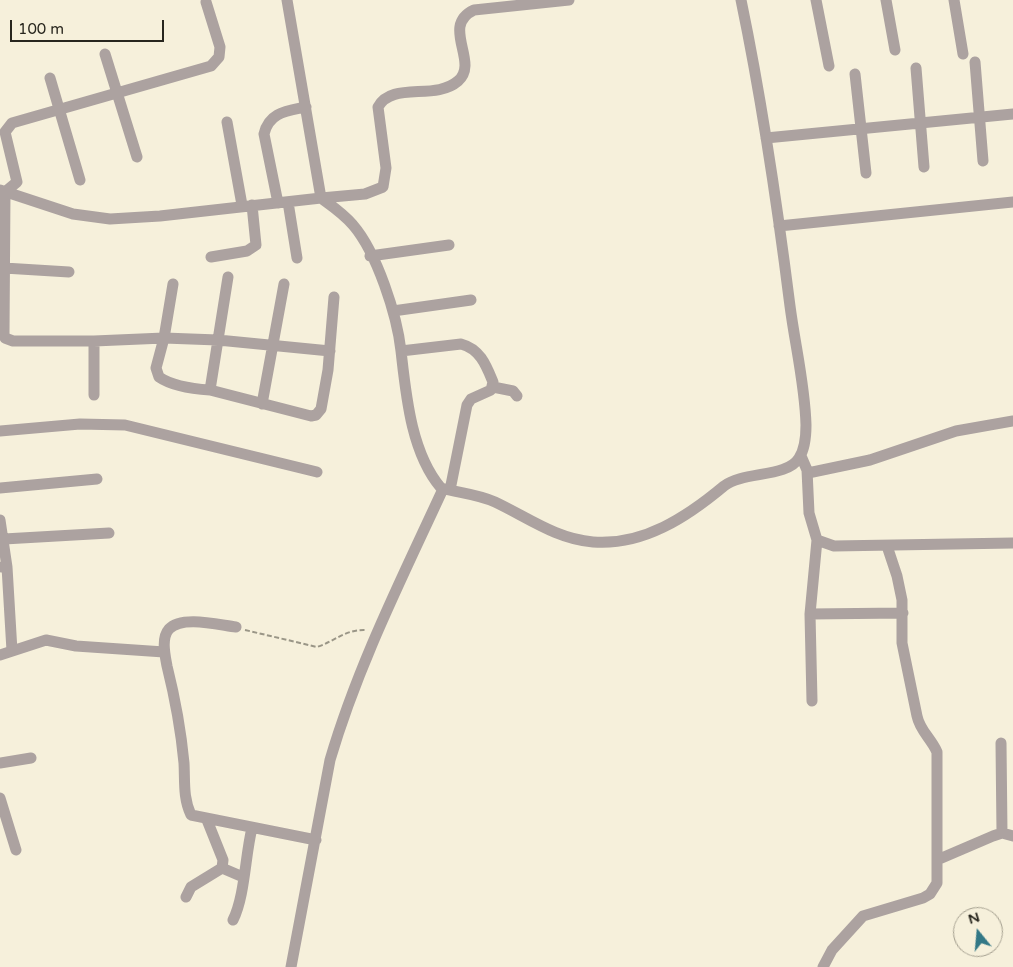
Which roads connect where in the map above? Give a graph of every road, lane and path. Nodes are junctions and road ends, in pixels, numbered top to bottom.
1 (287, 0) edge
2 (467, 0) edge
3 (569, 0) edge
4 (741, 0) edge
5 (816, 0) edge
6 (886, 0) edge
7 (954, 0) edge
8 (206, 2) dead end
9 (468, 13) junction
10 (895, 50) dead end
11 (105, 54) dead end
12 (963, 54) dead end
13 (975, 62) dead end
14 (829, 66) dead end
15 (916, 68) dead end
16 (855, 74) dead end
17 (50, 78) dead end
18 (116, 92) junction
19 (306, 107) junction
20 (58, 110) junction
21 (1013, 114) edge
22 (980, 117) junction
23 (227, 122) dead end
24 (920, 123) junction
25 (861, 129) junction
26 (766, 138) junction
27 (137, 157) dead end
28 (983, 161) dead end
29 (924, 167) dead end
30 (866, 173) dead end
31 (80, 180) dead end
32 (3, 191) edge
33 (322, 198) junction
34 (283, 202) junction
35 (1013, 202) edge
36 (247, 205) junction
37 (779, 226) junction
38 (449, 245) dead end
39 (211, 256) dead end
40 (370, 256) junction
41 (297, 258) dead end
42 (4, 268) junction
43 (69, 272) dead end
44 (228, 277) dead end
45 (173, 284) dead end
46 (284, 284) dead end
47 (334, 297) dead end
48 (470, 300) dead end
49 (393, 311) junction
50 (2, 324) edge
51 (164, 338) junction
52 (218, 340) junction
53 (94, 341) junction
54 (273, 345) junction
55 (330, 351) junction
56 (401, 351) junction
57 (493, 387) junction
58 (210, 390) junction
59 (94, 395) dead end
60 (517, 396) dead end
61 (262, 404) junction
62 (1013, 421) edge
63 (0, 431) edge
64 (801, 456) junction
65 (317, 472) dead end
66 (808, 472) junction
67 (97, 479) dead end
68 (0, 488) edge
69 (447, 489) junction
70 (0, 520) edge
71 (109, 532) dead end
72 (4, 539) junction
73 (817, 540) junction
74 (1013, 543) edge
75 (887, 546) junction
76 (4, 567) edge
77 (903, 613) junction
78 (810, 614) junction
79 (236, 628) joint
80 (378, 632) junction
81 (12, 651) junction
82 (164, 652) junction
83 (0, 655) edge
84 (812, 701) dead end
85 (1001, 743) dead end
86 (31, 758) dead end
87 (0, 763) edge
88 (1007, 788) edge
89 (0, 798) edge
90 (207, 820) junction
91 (252, 828) junction
92 (1008, 834) edge
93 (316, 840) junction
94 (16, 850) dead end
95 (938, 860) junction
96 (222, 868) junction
97 (243, 877) junction
98 (186, 897) dead end
99 (233, 920) dead end
100 (291, 967) edge
101 (823, 967) edge

1 - 19 street
2 - 9 street
3 - 9 street
4 - 26 street
5 - 14 street
6 - 10 street
7 - 12 street
8 - 18 street
9 - 33 street
11 - 18 street
13 - 22 street
15 - 24 street
16 - 25 street
17 - 20 street
18 - 20 street
18 - 27 street
19 - 33 street
19 - 34 street
20 - 31 street
20 - 32 street
21 - 22 street
22 - 24 street
22 - 28 street
23 - 36 street
24 - 25 street
24 - 29 street
25 - 26 street
25 - 30 street
26 - 37 street
32 - 36 street
32 - 42 street
33 - 34 street
33 - 40 street
34 - 36 street
34 - 41 street
35 - 37 street
36 - 39 street
37 - 64 street
38 - 40 street
40 - 49 street
42 - 43 street
42 - 50 street
44 - 52 street
45 - 51 street
46 - 54 street
47 - 55 street
48 - 49 street
49 - 56 street
50 - 53 street
51 - 52 street
51 - 53 street
51 - 58 street
52 - 54 street
52 - 58 street
53 - 59 street
54 - 55 street
54 - 61 street
55 - 61 street
56 - 57 street
56 - 69 street
57 - 60 street
57 - 69 street
58 - 61 street
62 - 66 street
63 - 65 street
64 - 66 street
64 - 69 street
66 - 73 street
67 - 68 street
69 - 80 street
70 - 72 street
71 - 72 street
72 - 76 street
73 - 75 street
73 - 78 street
74 - 75 street
75 - 77 street
76 - 81 street
77 - 78 street
77 - 95 street
78 - 84 street
79 - 80 path
79 - 82 street
80 - 93 street
81 - 82 street
81 - 83 street
82 - 90 street
85 - 88 street
86 - 87 street
88 - 92 street
89 - 94 street
90 - 91 street
90 - 96 street
91 - 93 street
91 - 97 street
92 - 95 street
93 - 100 street
95 - 101 street
96 - 97 street
96 - 98 street
97 - 99 street

